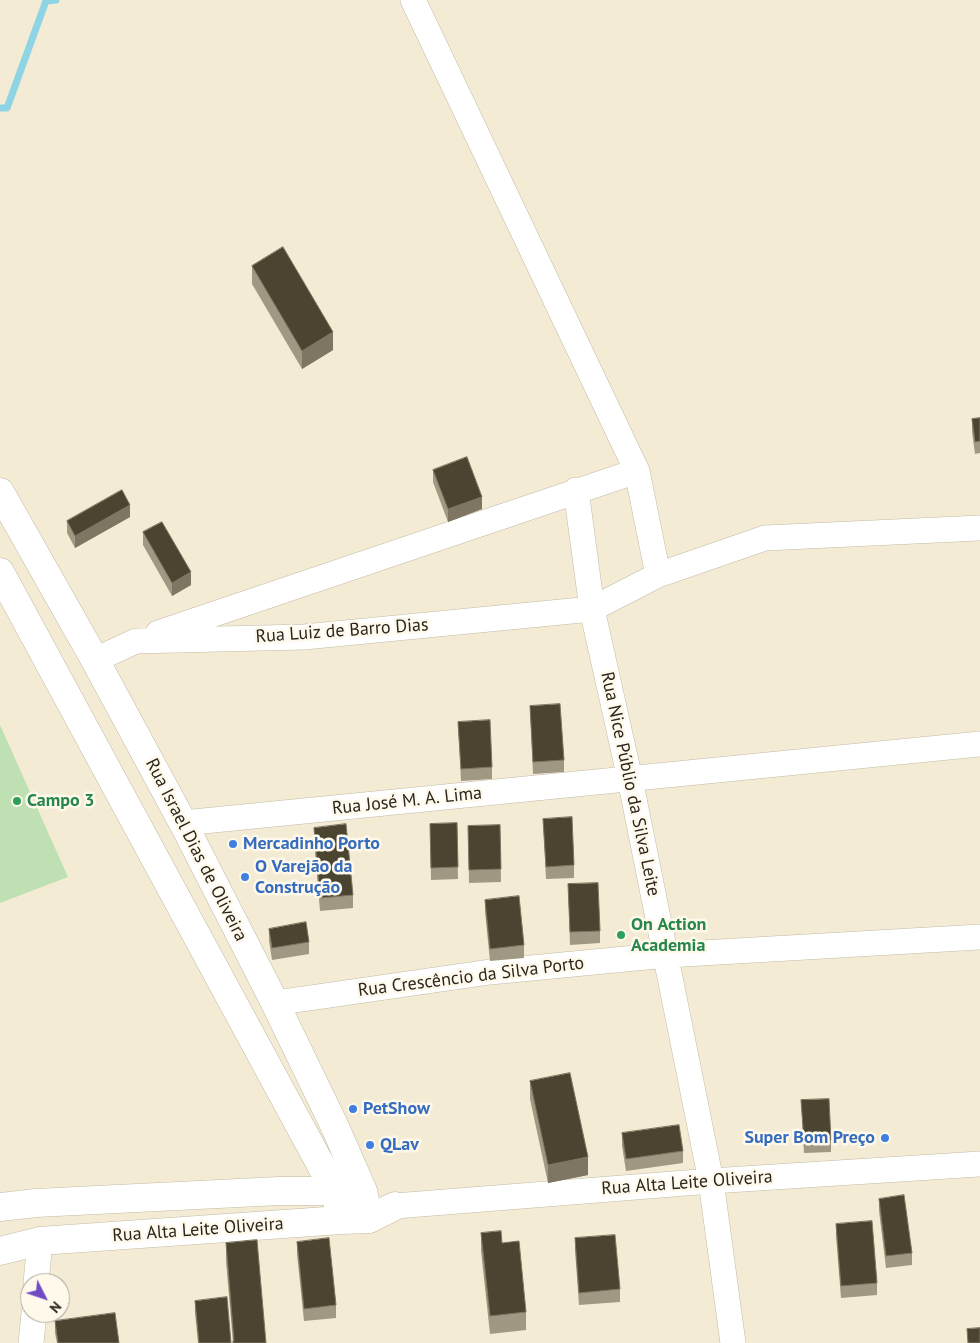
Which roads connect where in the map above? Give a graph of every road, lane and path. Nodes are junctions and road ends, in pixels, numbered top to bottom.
1 (413, 0) edge
2 (637, 471) junction
3 (576, 490) junction
4 (0, 492) edge
5 (980, 528) edge
6 (0, 572) edge
7 (658, 575) junction
8 (592, 609) junction
9 (136, 641) junction
10 (95, 660) junction
11 (58, 678) junction
12 (980, 744) edge
13 (630, 779) junction
14 (183, 823) junction
15 (980, 937) edge
16 (667, 954) junction
17 (275, 1003) junction
18 (980, 1164) edge
19 (711, 1181) junction
20 (362, 1190) junction
21 (335, 1191) junction
22 (395, 1206) junction
23 (0, 1207) edge
24 (341, 1220) junction
25 (368, 1220) junction
26 (40, 1241) junction
27 (0, 1251) edge
28 (37, 1273) edge
29 (33, 1323) edge
30 (31, 1343) edge
31 (733, 1343) edge

1 - 2 street
2 - 3 street
2 - 7 street
3 - 8 street, Rua Nice Públio da Silva Leite
3 - 9 street
4 - 10 main road, Rua Israel Dias de Oliveira
5 - 7 street
6 - 11 main road
7 - 8 street
8 - 9 street, Rua Luiz de Barro Dias
8 - 13 street, Rua Nice Públio da Silva Leite
9 - 10 street, Rua Luiz de Barro Dias
10 - 11 main road
10 - 14 main road, Rua Israel Dias de Oliveira
11 - 21 main road
12 - 13 street, Rua José M. A. Lima
13 - 14 street, Rua José M. A. Lima
13 - 16 street, Rua Nice Públio da Silva Leite
14 - 17 main road, Rua Israel Dias de Oliveira
15 - 16 street, Rua Crescêncio da Silva Porto
16 - 17 street, Rua Crescêncio da Silva Porto
16 - 19 street, Rua Nice Públio da Silva Leite
17 - 20 main road, Rua Israel Dias de Oliveira
18 - 19 street, Rua Alta Leite Oliveira
19 - 22 street, Rua Alta Leite Oliveira
19 - 31 street, Rua Nice Públio da Silva Leite
20 - 21 main road, Rua Alta Leite Oliveira
20 - 22 main road, Rua Alta Leite Oliveira
20 - 25 main road, Rua Israel Dias de Oliveira
21 - 23 main road, Rua Alta Leite Oliveira
21 - 24 main road
22 - 25 main road, Rua Alta Leite Oliveira
24 - 25 main road, Rua Alta Leite Oliveira
24 - 26 main road, Rua Alta Leite Oliveira
26 - 27 main road, Rua Alta Leite Oliveira
26 - 28 street
29 - 30 street

